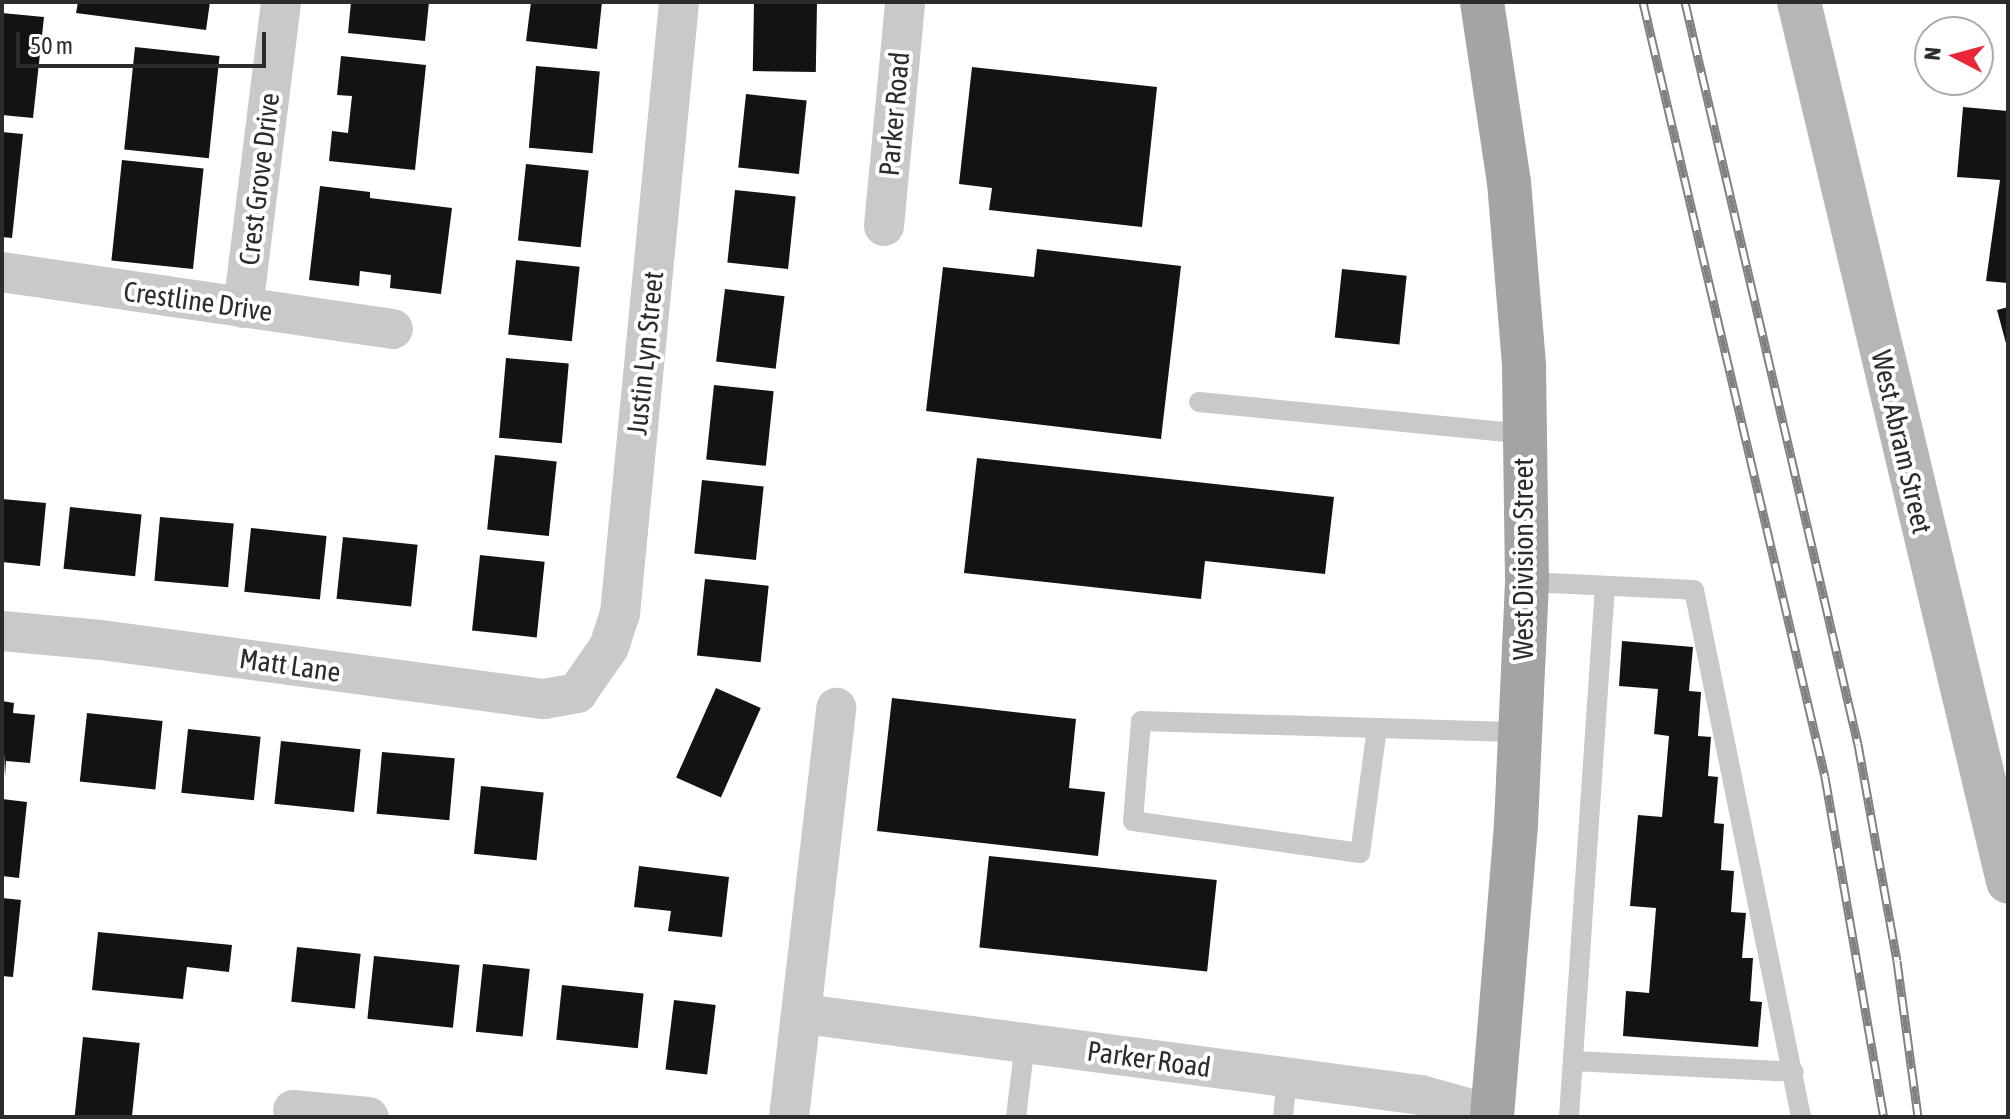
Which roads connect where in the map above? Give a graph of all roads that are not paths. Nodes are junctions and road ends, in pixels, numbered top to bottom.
1 (281, 2) edge
2 (679, 2) edge
3 (905, 2) edge
4 (1482, 2) edge
5 (1799, 2) edge
6 (884, 226) dead end
7 (2, 272) edge
8 (243, 308) junction
9 (393, 329) dead end
10 (1199, 402) dead end
11 (1524, 434) junction
12 (1527, 582) junction
13 (1605, 586) junction
14 (2, 631) edge
15 (577, 693) joint
16 (836, 708) dead end
17 (1377, 728) junction
18 (1520, 732) junction
19 (2008, 881) edge
20 (804, 1014) junction
21 (1025, 1043) junction
22 (1573, 1061) junction
23 (1794, 1072) junction
24 (1287, 1077) junction
25 (293, 1110) dead end
26 (1494, 1116) edge
27 (369, 1117) edge
28 (789, 1117) edge
29 (1016, 1117) edge
30 (1283, 1117) edge
31 (1569, 1117) edge
32 (1801, 1117) edge

1 - 8 street, Crest Grove Drive
2 - 15 street, Justin Lyn Street
3 - 6 street, Parker Road
4 - 11 main road, West Division Street
5 - 19 main road, West Abram Street
7 - 8 street, Crestline Drive
8 - 9 street, Crestline Drive
10 - 11 lane
11 - 12 main road, West Division Street
12 - 13 lane
12 - 18 main road, West Division Street
13 - 22 lane
13 - 23 lane
14 - 15 street, Matt Lane
16 - 20 street
17 - 17 lane
17 - 18 lane
18 - 26 main road, West Division Street
20 - 21 street, Parker Road
20 - 28 street
21 - 24 street, Parker Road
21 - 29 lane
22 - 23 lane
22 - 31 lane
23 - 32 lane
24 - 26 street, Parker Road
24 - 30 lane
25 - 27 street

